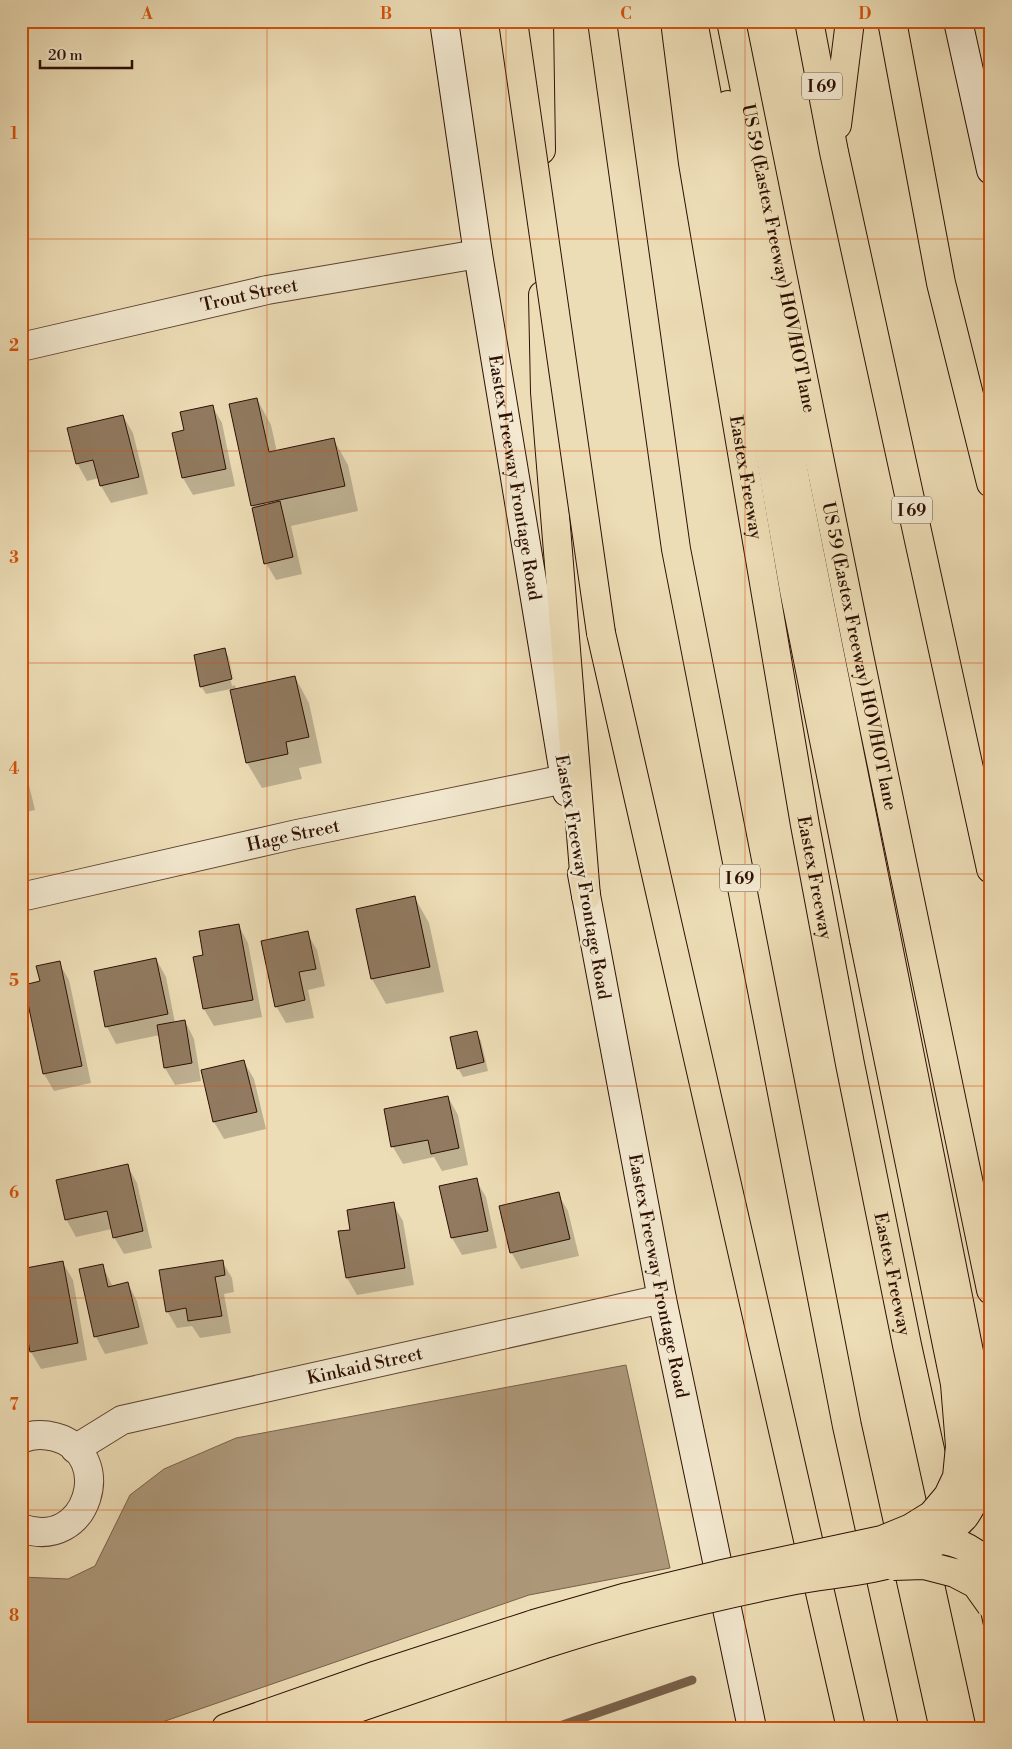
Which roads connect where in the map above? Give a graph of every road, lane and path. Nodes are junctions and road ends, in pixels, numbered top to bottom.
1 (444, 21) edge
2 (512, 21) edge
3 (539, 21) edge
4 (602, 21) edge
5 (675, 21) edge
6 (693, 21) edge
7 (714, 21) edge
8 (731, 21) edge
9 (810, 21) edge
10 (850, 21) edge
11 (892, 21) edge
12 (958, 21) edge
13 (987, 137) edge
14 (834, 152) junction
15 (991, 170) edge
16 (478, 254) junction
17 (21, 347) edge
18 (991, 483) edge
19 (564, 779) junction
20 (991, 868) edge
21 (586, 896) junction
22 (21, 897) edge
23 (875, 938) junction
24 (991, 1290) edge
25 (662, 1299) junction
26 (21, 1439) edge
27 (75, 1449) junction
28 (21, 1528) edge
29 (940, 1538) junction
30 (882, 1540) junction
31 (991, 1565) edge
32 (877, 1566) junction
33 (991, 1605) edge
34 (538, 1635) junction
35 (991, 1727) edge
36 (226, 1728) edge
37 (299, 1728) edge
38 (752, 1728) edge
39 (851, 1728) edge
40 (914, 1728) edge

1 - 16 main road, Eastex Freeway Frontage Road
2 - 39 highway, bridge
3 - 21 highway
4 - 40 highway, I 69
5 - 35 highway, Eastex Freeway
6 - 23 highway
7 - 23 highway
8 - 24 highway, US 59 (Eastex Freeway) HOV/HOT lane
9 - 14 highway, I 69
10 - 14 highway
11 - 18 highway
12 - 13 main road
13 - 15 main road
14 - 20 highway, I 69
16 - 17 main road, Trout Street
16 - 19 main road, Eastex Freeway Frontage Road
19 - 21 main road, Eastex Freeway Frontage Road
19 - 22 main road, Hage Street
21 - 25 main road, Eastex Freeway Frontage Road
23 - 29 highway, bridge
23 - 30 highway, bridge
25 - 27 main road, Kinkaid Street
25 - 38 main road, Eastex Freeway Frontage Road
26 - 27 main road
27 - 28 main road
29 - 30 highway, bridge
29 - 31 highway, bridge
29 - 32 highway, bridge
30 - 34 highway, bridge
32 - 33 highway, bridge
32 - 34 highway, bridge
34 - 36 highway
34 - 37 highway

